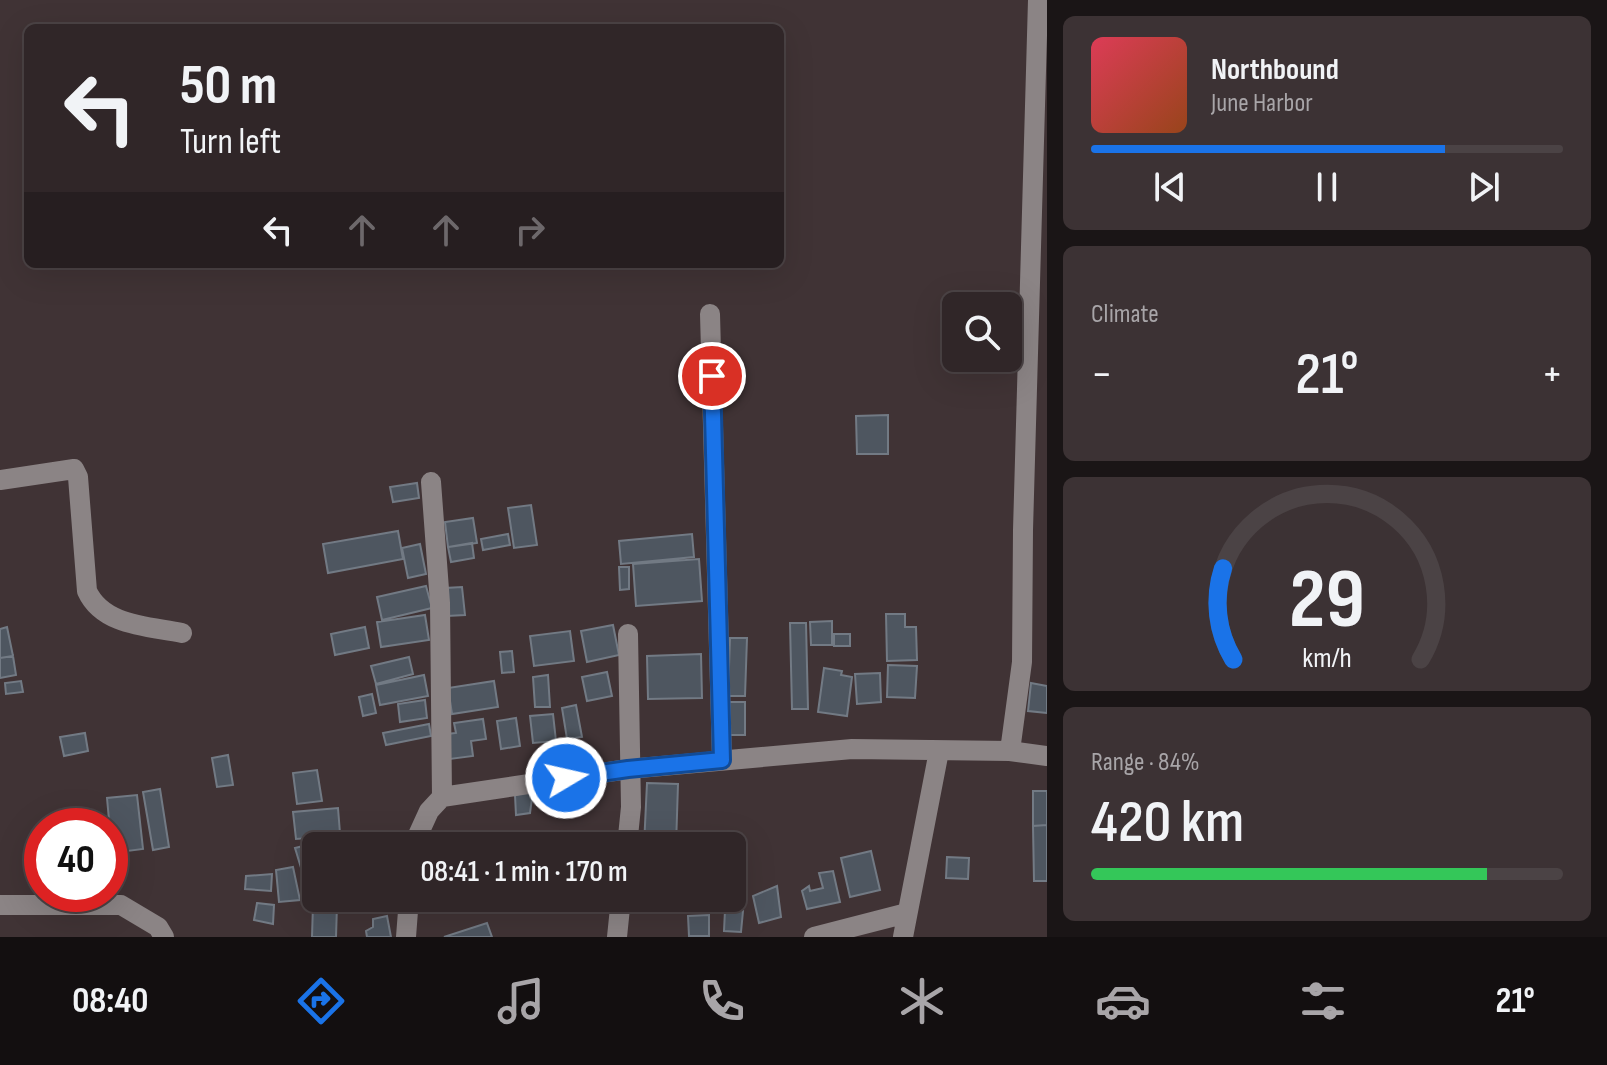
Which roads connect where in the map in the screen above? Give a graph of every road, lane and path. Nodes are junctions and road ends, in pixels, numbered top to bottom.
1 (1038, 0) edge
2 (710, 314) dead end
3 (0, 480) edge
4 (431, 482) dead end
5 (182, 633) dead end
6 (628, 634) dead end
7 (939, 751) junction
8 (1010, 751) junction
9 (1047, 756) edge
10 (722, 760) junction
11 (628, 769) junction
12 (442, 797) junction
13 (419, 832) edge
14 (628, 832) edge
15 (0, 905) edge
16 (408, 912) edge
17 (620, 912) edge
18 (907, 913) junction
19 (164, 937) edge
20 (406, 937) edge
21 (617, 937) edge
22 (814, 937) edge
23 (903, 937) edge

1 - 8 street
2 - 10 street
3 - 5 street
4 - 12 street
6 - 11 street
7 - 8 street
7 - 10 street
7 - 18 street
8 - 9 street
10 - 11 street
11 - 12 street
11 - 14 street
12 - 13 street
15 - 19 street
16 - 20 street
17 - 21 street
18 - 22 street
18 - 23 street

